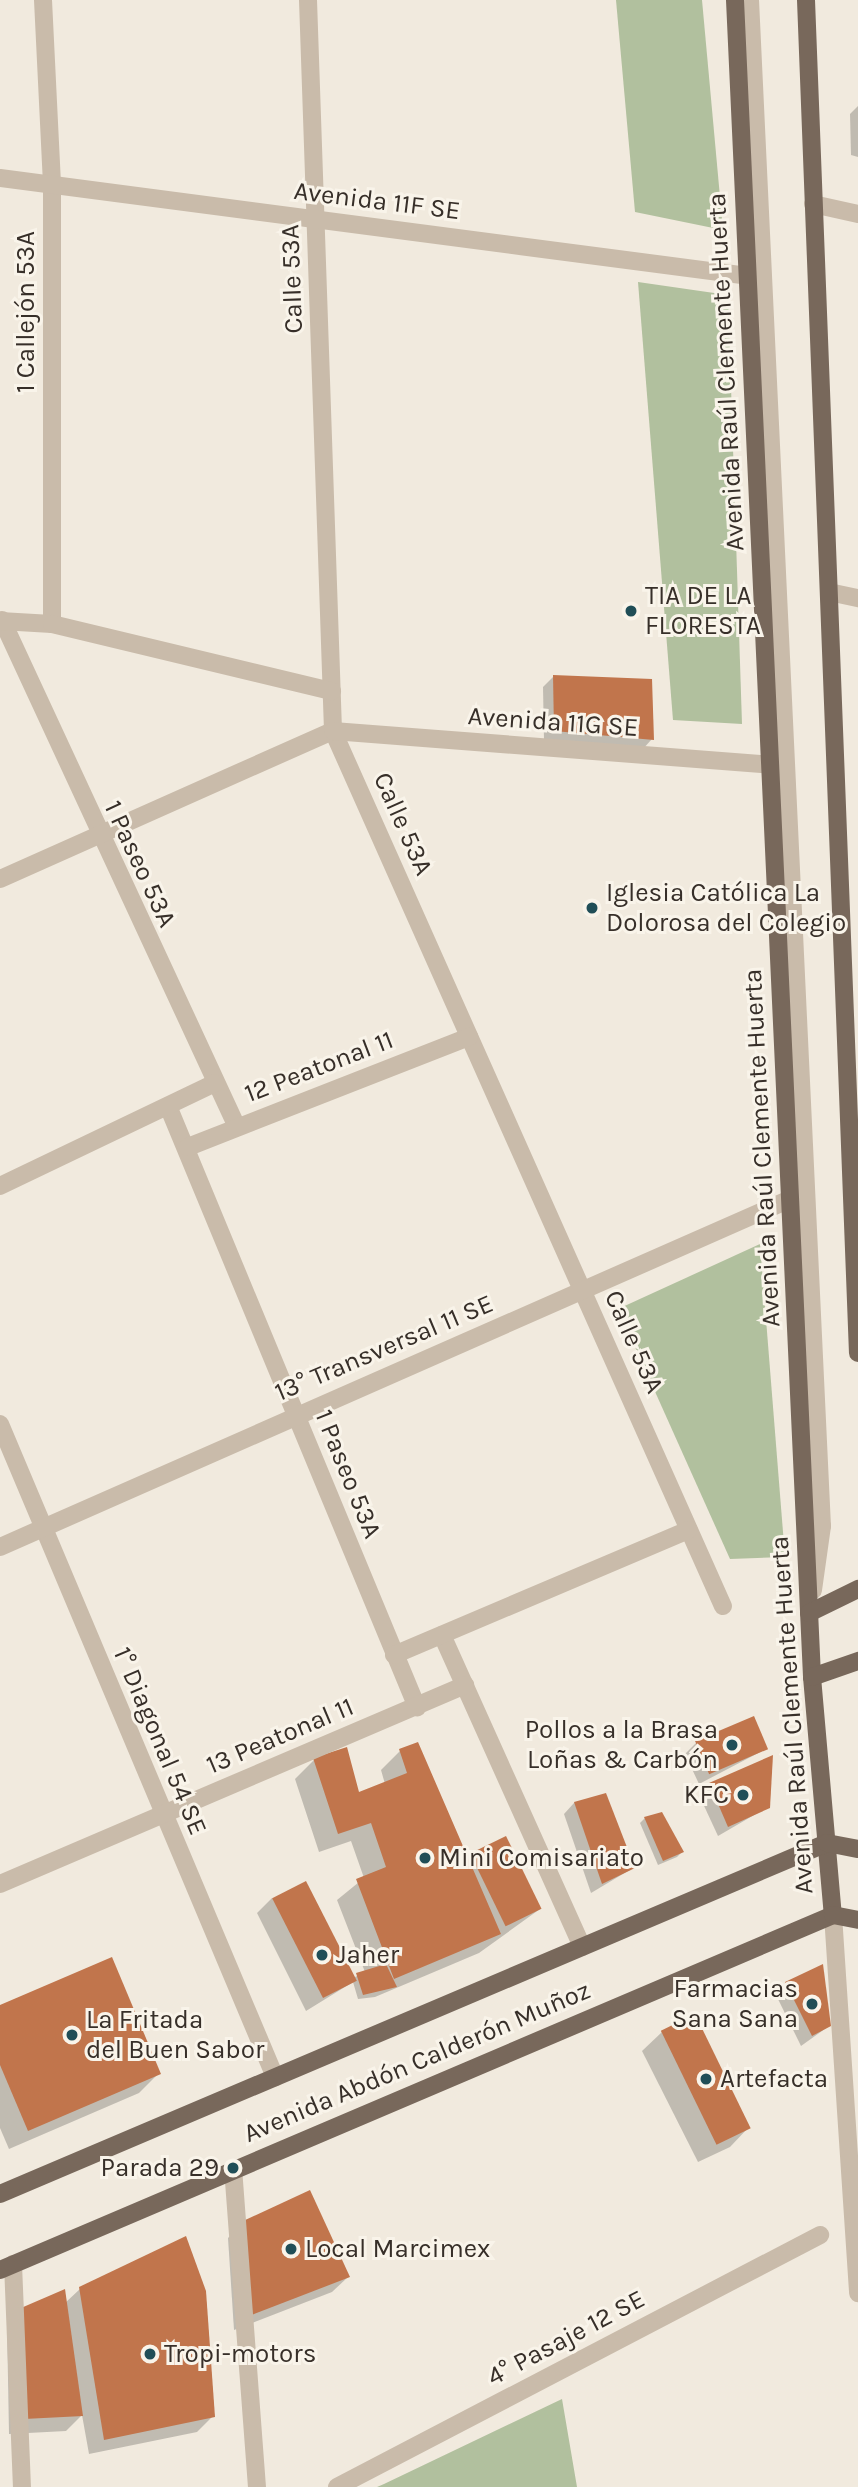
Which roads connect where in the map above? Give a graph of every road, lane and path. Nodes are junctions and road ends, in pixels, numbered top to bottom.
1 (43, 0) edge
2 (308, 0) edge
3 (735, 0) edge
4 (750, 0) edge
5 (806, 0) edge
6 (0, 178) edge
7 (52, 185) junction
8 (813, 204) junction
9 (858, 214) edge
10 (317, 219) junction
11 (748, 276) junction
12 (829, 592) junction
13 (858, 598) edge
14 (1, 620) edge
15 (52, 624) junction
16 (332, 691) junction
17 (333, 732) junction
18 (770, 765) junction
19 (97, 837) junction
20 (0, 879) edge
21 (850, 961) edge
22 (469, 1037) junction
23 (215, 1083) junction
24 (168, 1106) junction
25 (237, 1127) junction
26 (188, 1147) junction
27 (0, 1186) edge
28 (790, 1199) junction
29 (583, 1292) junction
30 (857, 1296) edge
31 (858, 1353) edge
32 (295, 1414) junction
33 (0, 1424) edge
34 (41, 1528) junction
35 (690, 1531) junction
36 (0, 1547) edge
37 (858, 1589) edge
38 (723, 1606) dead end
39 (809, 1613) junction
40 (442, 1635) junction
41 (394, 1655) junction
42 (858, 1661) edge
43 (812, 1676) junction
44 (465, 1685) junction
45 (416, 1707) junction
46 (163, 1815) junction
47 (827, 1843) junction
48 (858, 1849) edge
49 (0, 1884) edge
50 (833, 1915) junction
51 (858, 1920) edge
52 (582, 1947) junction
53 (275, 2077) junction
54 (233, 2168) junction
55 (0, 2194) edge
56 (820, 2235) dead end
57 (6, 2267) edge
58 (858, 2293) edge
59 (22, 2487) edge
60 (257, 2487) edge
61 (337, 2487) edge

1 - 7 street, 1 Callejón 53A
2 - 10 street, Calle 53A
3 - 11 main road, Avenida Raúl Clemente Huerta
4 - 39 street
5 - 8 main road
6 - 7 street, Avenida 11F SE
7 - 10 street, Avenida 11F SE
7 - 15 street, 1 Callejón 53A
8 - 9 street
8 - 12 main road
10 - 11 street, Avenida 11F SE
10 - 16 street, Calle 53A
11 - 18 main road, Avenida Raúl Clemente Huerta
12 - 13 street
12 - 21 main road
14 - 15 street
14 - 19 street, 1 Paseo 53A
15 - 16 street
16 - 17 street, Calle 53A
17 - 18 street, Avenida 11G SE
17 - 19 street
17 - 22 street, Calle 53A
18 - 28 main road, Avenida Raúl Clemente Huerta
19 - 20 street
19 - 23 street, 1 Paseo 53A
21 - 30 main road
22 - 25 street, 12 Peatonal 11
22 - 29 street, Calle 53A
23 - 24 street, 12 Peatonal 11
23 - 25 street, 1 Paseo 53A
24 - 26 street, 1 Paseo 53A
24 - 27 street, 12 Peatonal 11
25 - 26 street, 12 Peatonal 11
26 - 32 street, 1 Paseo 53A
28 - 29 street, 13° Transversal 11 SE
28 - 39 main road, Avenida Raúl Clemente Huerta
29 - 32 street, 13° Transversal 11 SE
29 - 35 street, Calle 53A
30 - 31 main road
32 - 34 street, 13° Transversal 11 SE
32 - 41 street, 1 Paseo 53A
33 - 34 street, 1° Diagonal 54 SE
34 - 36 street, 13° Transversal 11 SE
34 - 46 street, 1° Diagonal 54 SE
35 - 38 street, Calle 53A
35 - 40 street
37 - 39 main road
39 - 43 main road, Avenida Raúl Clemente Huerta
40 - 41 street
40 - 44 street
41 - 45 street, 1 Paseo 53A
42 - 43 main road
43 - 47 main road, Avenida Raúl Clemente Huerta
44 - 45 street, 13 Peatonal 11
44 - 52 street
45 - 46 street, 13 Peatonal 11
46 - 49 street, 13 Peatonal 11
46 - 53 street, 1° Diagonal 54 SE
47 - 48 main road
47 - 50 main road, Avenida Raúl Clemente Huerta
47 - 52 main road, Avenida Abdón Calderón Muñoz
50 - 51 main road
50 - 54 main road, Avenida Abdón Calderón Muñoz
50 - 58 street
52 - 53 main road, Avenida Abdón Calderón Muñoz
53 - 55 main road, Avenida Abdón Calderón Muñoz
54 - 57 main road, Avenida Abdón Calderón Muñoz
54 - 60 street
56 - 61 street, 4° Pasaje 12 SE
57 - 59 street

